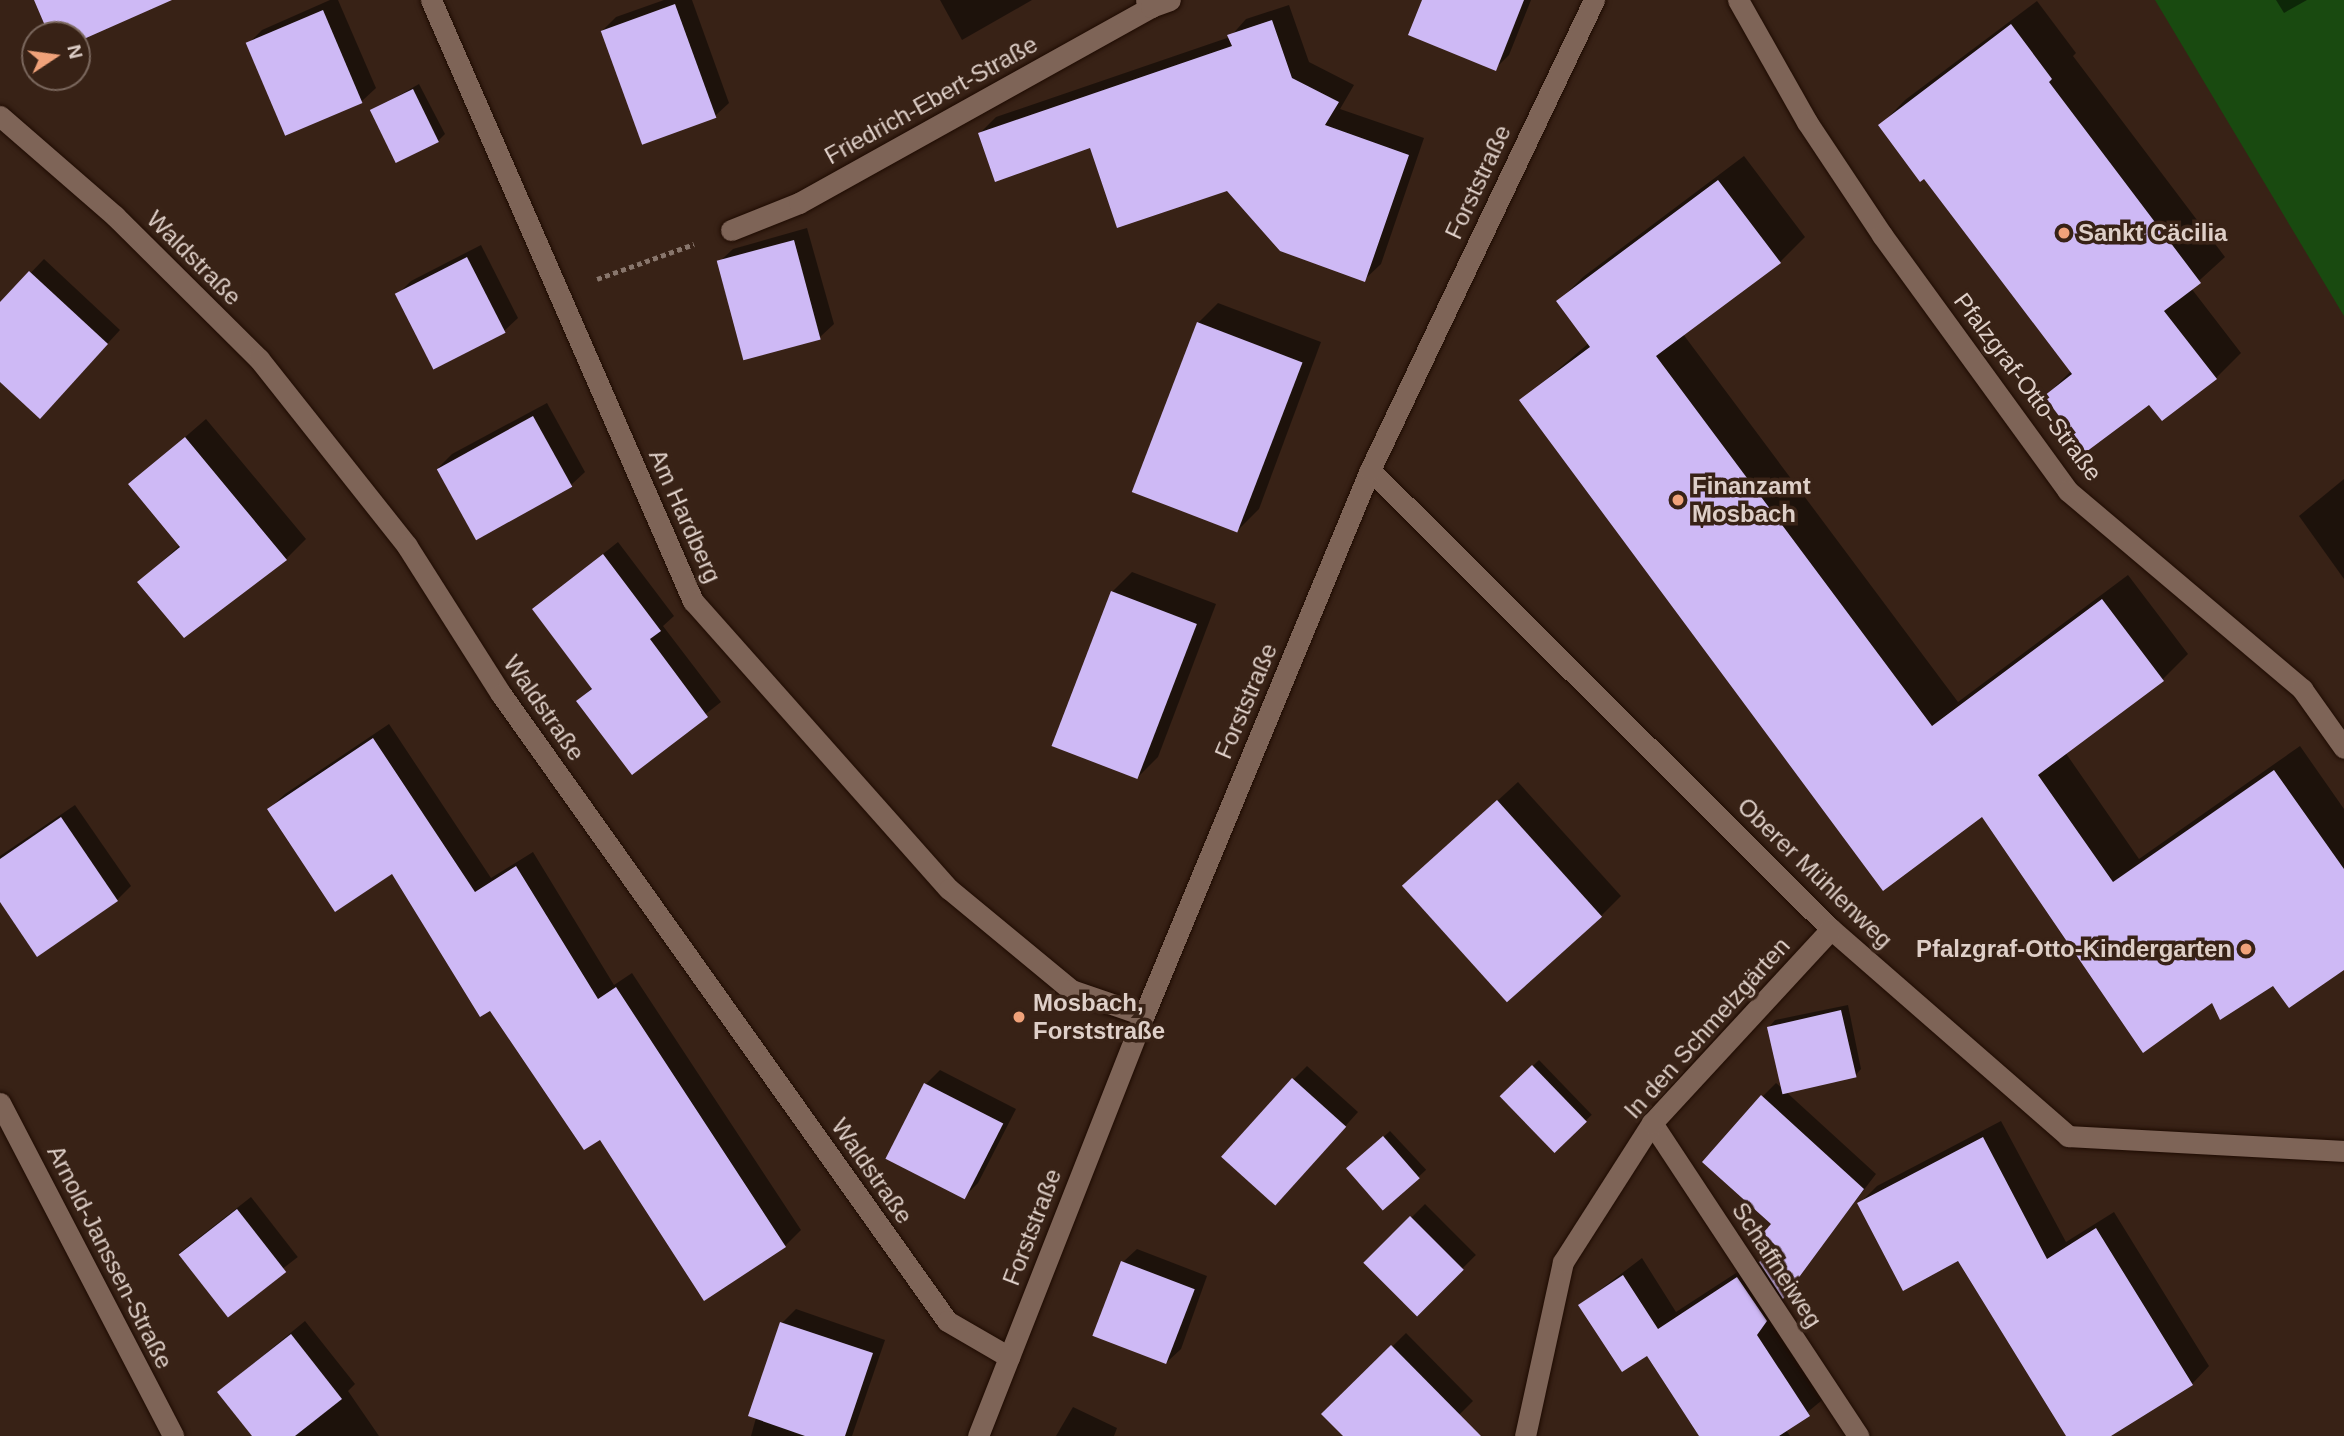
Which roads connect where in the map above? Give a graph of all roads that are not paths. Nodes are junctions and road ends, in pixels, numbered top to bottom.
1 (431, 0) edge
2 (1594, 0) edge
3 (1738, 0) edge
4 (1156, 2) edge
5 (0, 116) edge
6 (732, 230) road end
7 (1370, 470) junction
8 (2344, 748) edge
9 (1831, 929) junction
10 (1144, 1015) junction
11 (0, 1103) edge
12 (1653, 1123) junction
13 (2344, 1152) edge
14 (1009, 1357) junction
15 (173, 1436) edge
16 (978, 1436) edge
17 (1525, 1436) edge
18 (1858, 1436) edge

1 - 10 street, Am Hardberg
2 - 7 street, Forststraße
3 - 8 street, Pfalzgraf-Otto-Straße
4 - 6 street, Friedrich-Ebert-Straße
5 - 14 street, Waldstraße
7 - 9 street, Oberer Mühlenweg
7 - 10 street, Forststraße
9 - 12 street, In den Schmelzgärten
9 - 13 street, Oberer Mühlenweg
10 - 14 street, Forststraße
11 - 15 street, Arnold-Janssen-Straße
12 - 17 street, In den Schmelzgärten
12 - 18 street, Schaffneiweg
14 - 16 street, Forststraße

